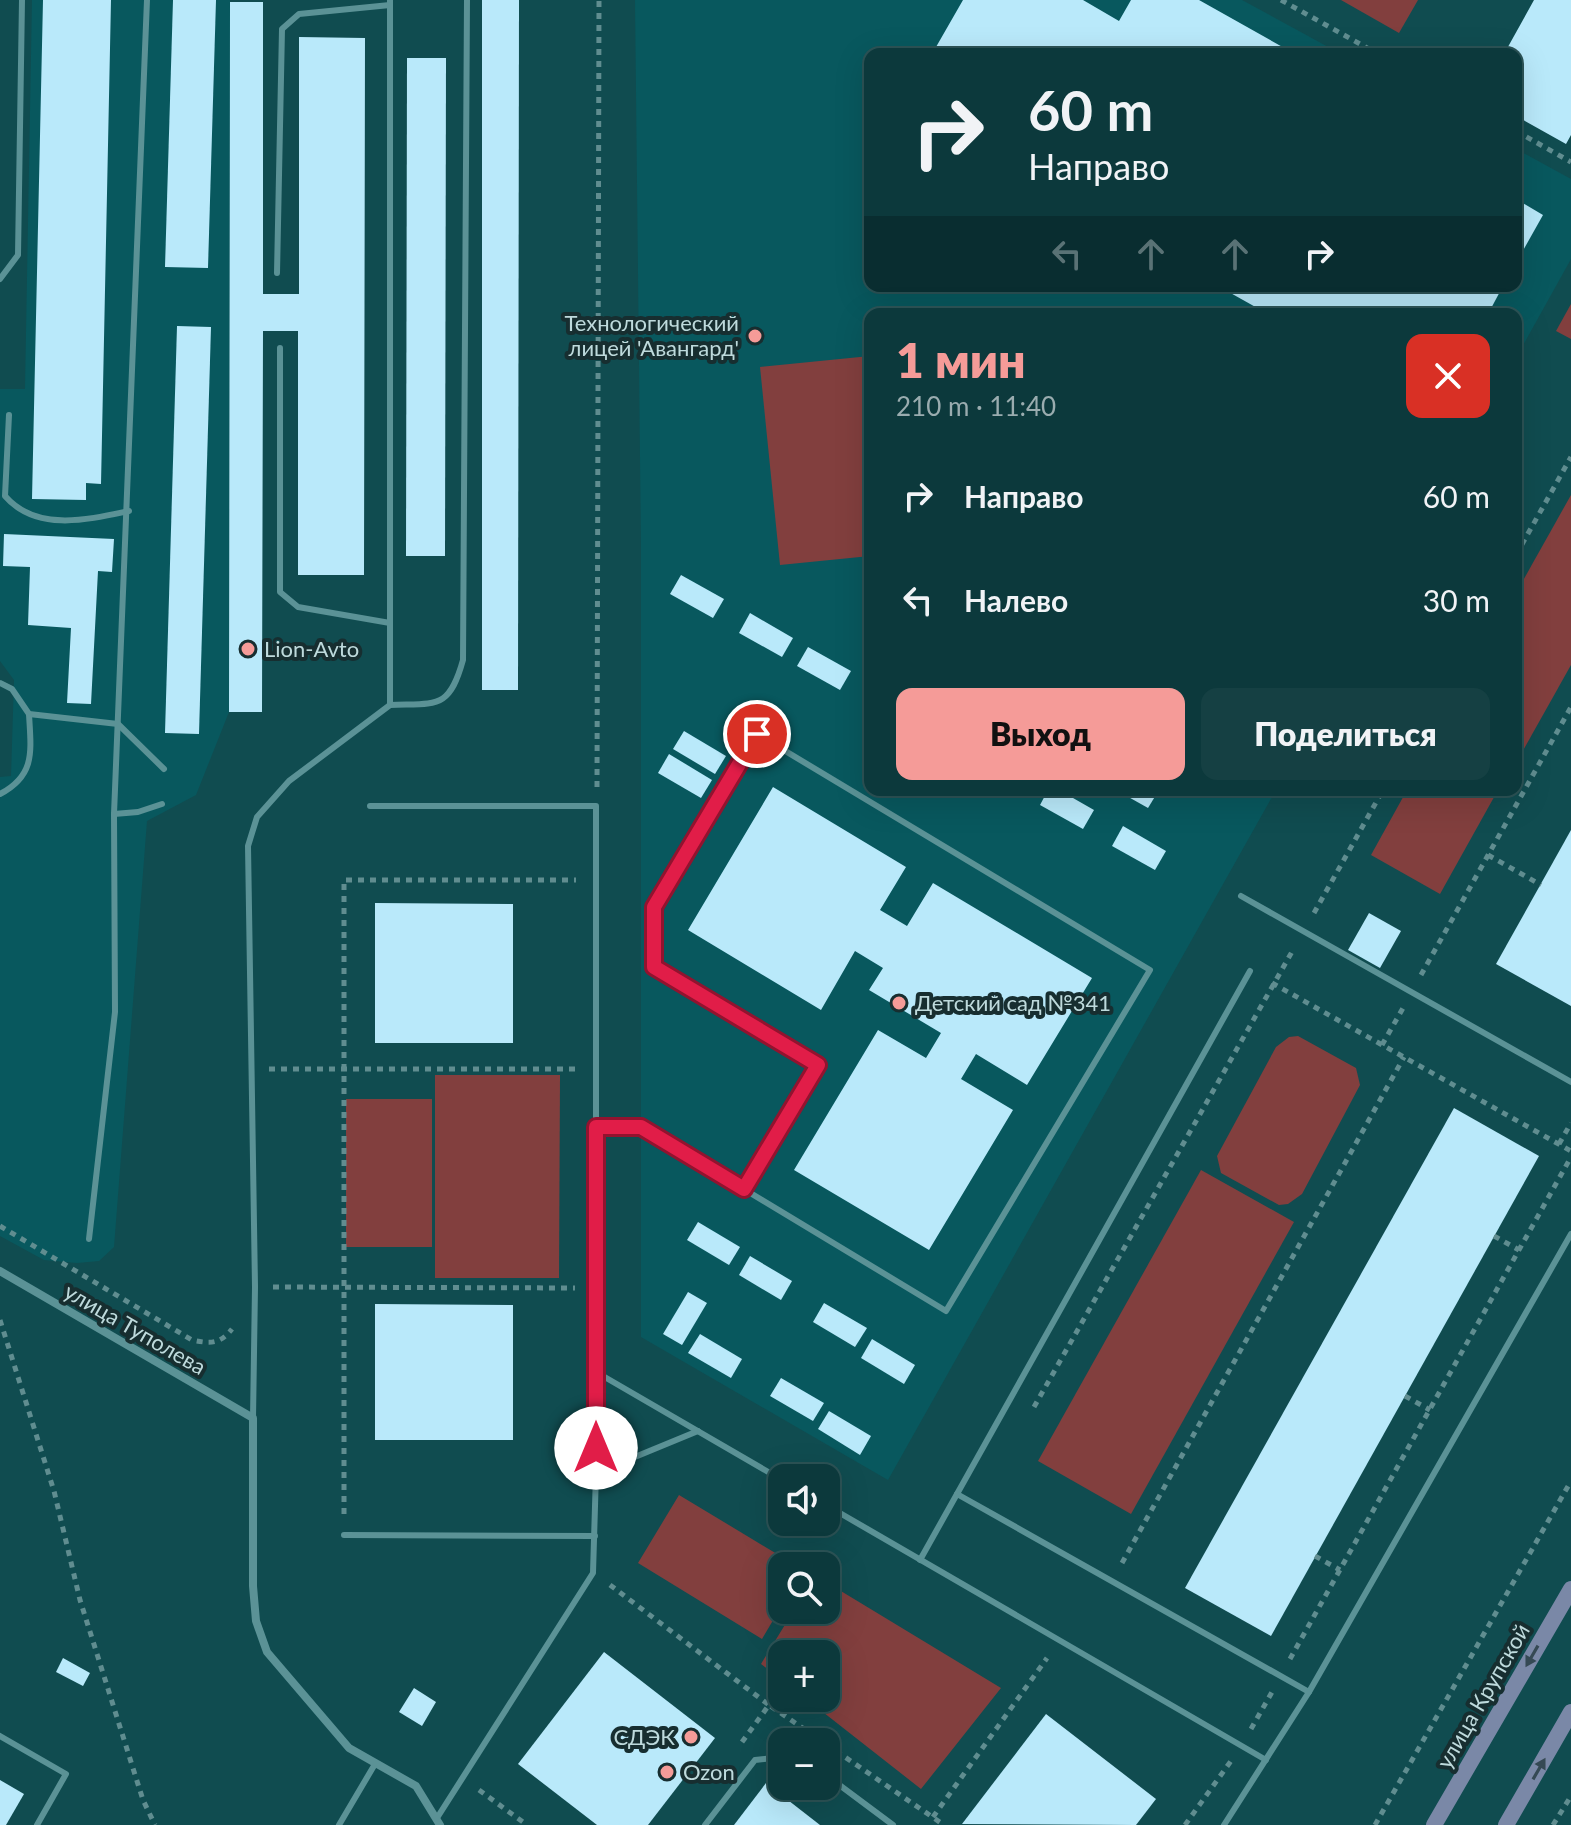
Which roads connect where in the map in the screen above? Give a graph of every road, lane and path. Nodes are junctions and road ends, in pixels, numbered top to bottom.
1 (22, 0) edge
2 (147, 0) edge
3 (467, 0) edge
4 (599, 0) edge
5 (1281, 0) edge
6 (390, 3) edge
7 (1367, 48) edge
8 (1522, 134) edge
9 (1571, 162) edge
10 (277, 273) dead end
11 (0, 279) edge
12 (280, 348) dead end
13 (9, 415) dead end
14 (1571, 457) edge
15 (129, 511) junction
16 (1522, 544) edge
17 (390, 623) junction
18 (0, 683) edge
19 (390, 705) junction
20 (1571, 707) edge
21 (29, 714) junction
22 (118, 724) junction
23 (164, 769) dead end
24 (0, 794) edge
25 (1522, 794) edge
26 (1380, 796) edge
27 (1521, 796) edge
28 (162, 804) dead end
29 (370, 806) dead end
30 (596, 806) junction
31 (114, 814) junction
32 (1488, 855) junction
33 (597, 880) junction
34 (1541, 885) dead end
35 (1241, 896) dead end
36 (1303, 931) junction
37 (1250, 971) joint
38 (1274, 984) junction
39 (1412, 992) junction
40 (1382, 1045) junction
41 (1404, 1057) junction
42 (299, 1069) dead end
43 (344, 1069) junction
44 (596, 1069) junction
45 (1571, 1082) edge
46 (1571, 1123) edge
47 (596, 1127) junction
48 (1559, 1144) junction
49 (1571, 1151) edge
50 (1571, 1157) edge
51 (744, 1189) junction
52 (0, 1226) edge
53 (1571, 1234) edge
54 (1494, 1236) dead end
55 (89, 1239) dead end
56 (1519, 1250) junction
57 (0, 1271) edge
58 (299, 1287) dead end
59 (344, 1287) junction
60 (596, 1288) junction
61 (236, 1319) dead end
62 (0, 1320) edge
63 (596, 1372) junction
64 (1405, 1396) dead end
65 (1033, 1410) dead end
66 (1430, 1410) junction
67 (253, 1418) junction
68 (698, 1431) junction
69 (768, 1472) edge
70 (596, 1473) junction
71 (1571, 1481) edge
72 (957, 1494) junction
73 (840, 1513) edge
74 (344, 1535) joint
75 (595, 1536) junction
76 (1315, 1556) dead end
77 (920, 1560) junction
78 (1340, 1570) junction
79 (593, 1573) junction
80 (1112, 1581) junction
81 (1571, 1589) edge
82 (1060, 1641) junction
83 (1281, 1676) junction
84 (1309, 1692) junction
85 (768, 1704) edge
86 (1571, 1712) edge
87 (0, 1736) edge
88 (1242, 1747) junction
89 (840, 1754) edge
90 (768, 1759) edge
91 (1266, 1760) junction
92 (375, 1764) junction
93 (462, 1778) junction
94 (840, 1785) edge
95 (1571, 1796) edge
96 (933, 1817) junction
97 (438, 1821) edge
98 (37, 1825) edge
99 (155, 1825) edge
100 (339, 1825) edge
101 (527, 1825) edge
102 (705, 1825) edge
103 (893, 1825) edge
104 (944, 1825) edge
105 (1185, 1825) edge
106 (1224, 1825) edge
107 (1375, 1825) edge
108 (1434, 1825) edge
109 (1506, 1825) edge
110 (1553, 1825) edge

1 - 11 lane
2 - 15 lane
3 - 19 lane
4 - 30 path
5 - 7 path
6 - 10 lane
6 - 17 lane
8 - 9 path
12 - 17 lane
13 - 15 lane
14 - 16 path
15 - 22 lane
17 - 19 lane
18 - 21 lane
19 - 67 lane
20 - 25 path
21 - 22 lane
21 - 24 lane
22 - 23 lane
22 - 31 lane
26 - 36 path
27 - 32 path
28 - 31 lane
29 - 30 lane
30 - 33 lane
31 - 55 lane
32 - 34 path
32 - 39 path
33 - 43 path
33 - 44 lane
35 - 36 lane
36 - 38 path
36 - 39 lane
37 - 38 path
37 - 72 lane
38 - 40 path
38 - 65 path
39 - 40 path
39 - 45 lane
40 - 41 path
41 - 48 path
41 - 80 path
42 - 43 path
43 - 44 path
43 - 59 path
44 - 47 lane
46 - 48 path
47 - 51 lane
47 - 60 lane
48 - 49 path
50 - 56 path
51 - 51 lane
52 - 61 path
53 - 84 lane
54 - 56 path
56 - 66 path
57 - 67 street, улица Туполева
58 - 59 path
59 - 60 path
59 - 74 path
60 - 63 lane
62 - 99 path
63 - 68 lane
63 - 70 lane
64 - 66 path
66 - 78 path
67 - 92 street
68 - 69 lane
68 - 70 lane
70 - 75 lane
71 - 107 path
72 - 77 lane
72 - 80 lane
73 - 77 lane
74 - 75 lane
75 - 79 lane
76 - 78 path
77 - 82 lane
78 - 83 path
79 - 85 path
79 - 93 lane
80 - 83 lane
81 -> 108 main road, улица Крупской
82 - 88 lane
82 - 96 path
83 - 84 lane
83 - 88 path
84 - 91 lane
109 -> 86 main road
87 - 98 lane
88 - 91 lane
88 - 105 path
89 - 96 path
90 - 102 lane
91 - 106 lane
92 - 97 street
92 - 100 lane
93 - 97 lane
93 - 101 path
94 - 103 lane
95 - 110 path
96 - 104 path

